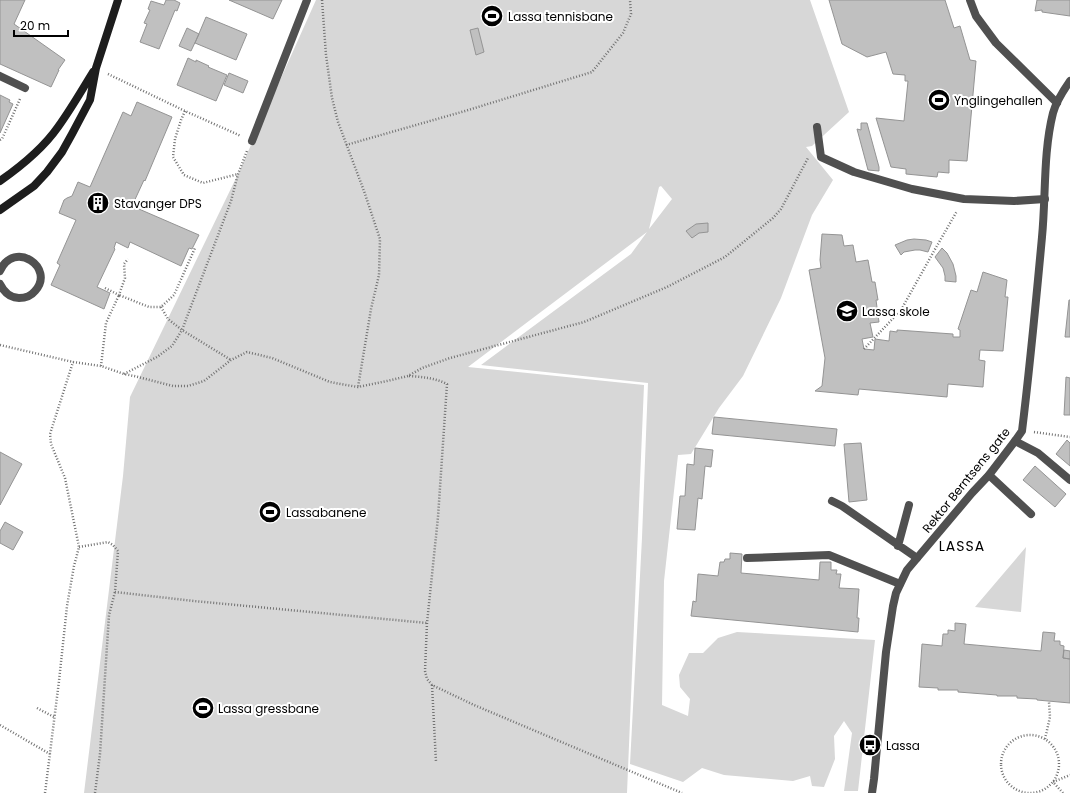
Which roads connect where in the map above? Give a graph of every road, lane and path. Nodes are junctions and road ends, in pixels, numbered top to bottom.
1 (118, 0) edge
2 (307, 0) edge
3 (322, 0) edge
4 (630, 0) edge
5 (970, 0) edge
6 (96, 68) junction
7 (107, 73) dead end
8 (0, 76) edge
9 (1070, 81) edge
10 (25, 88) joint
11 (1057, 103) junction
12 (185, 111) junction
13 (816, 127) dead end
14 (0, 140) edge
15 (252, 141) junction
16 (346, 145) junction
17 (821, 157) junction
18 (238, 174) junction
19 (0, 181) edge
20 (964, 199) junction
21 (1045, 199) junction
22 (0, 210) edge
23 (195, 248) dead end
24 (128, 259) dead end
25 (0, 271) edge
26 (105, 288) dead end
27 (1, 289) edge
28 (119, 294) junction
29 (161, 307) junction
30 (182, 330) junction
31 (0, 345) edge
32 (864, 349) dead end
33 (232, 360) junction
34 (73, 362) junction
35 (101, 366) junction
36 (124, 374) junction
37 (408, 376) junction
38 (358, 387) junction
39 (1022, 431) junction
40 (1070, 437) edge
41 (1015, 441) junction
42 (989, 475) junction
43 (1070, 480) edge
44 (832, 501) dead end
45 (909, 506) dead end
46 (1030, 514) dead end
47 (898, 546) junction
48 (79, 547) junction
49 (747, 558) dead end
50 (917, 558) junction
51 (900, 584) junction
52 (115, 592) junction
53 (427, 623) junction
54 (432, 685) junction
55 (1049, 702) dead end
56 (37, 708) dead end
57 (54, 717) junction
58 (0, 724) edge
59 (1045, 739) junction
60 (50, 754) junction
61 (436, 762) dead end
62 (1070, 775) edge
63 (1053, 782) junction
64 (45, 793) edge
65 (95, 793) edge
66 (682, 793) edge
67 (872, 793) edge
68 (1063, 793) edge

1 - 6 main road
2 - 15 street
3 - 16 path
4 - 16 path
5 - 11 street
6 - 19 main road
6 - 22 main road
7 - 12 path
8 - 10 street
9 - 11 street, Rektor Berntsens gate
10 - 14 path
11 - 21 street, Rektor Berntsens gate
12 - 15 path
12 - 18 path
13 - 17 street
15 - 18 path
16 - 38 path
17 - 20 street
17 - 37 path
18 - 30 path
20 - 21 street
20 - 32 path
21 - 39 street, Rektor Berntsens gate
23 - 29 path
24 - 28 path
25 - 27 street
26 - 28 path
28 - 29 path
28 - 35 path
29 - 30 path
30 - 33 path
30 - 36 path
31 - 34 path
33 - 36 path
33 - 38 path
34 - 35 path
34 - 48 path
35 - 36 path
37 - 38 path
37 - 53 path
39 - 40 path
39 - 41 street, Rektor Berntsens gate
41 - 42 street, Rektor Berntsens gate
41 - 43 street
42 - 46 street
42 - 50 street, Rektor Berntsens gate
44 - 47 street
45 - 47 street
47 - 50 street
48 - 52 path
48 - 57 path
49 - 51 street
50 - 51 street, Rektor Berntsens gate
51 - 67 street, Rektor Berntsens gate
52 - 53 path
52 - 65 path
53 - 54 path
54 - 61 path
54 - 66 path
55 - 59 path
56 - 57 path
57 - 60 path
58 - 60 path
59 - 63 path
59 - 63 path
60 - 64 path
62 - 63 path
63 - 68 path

